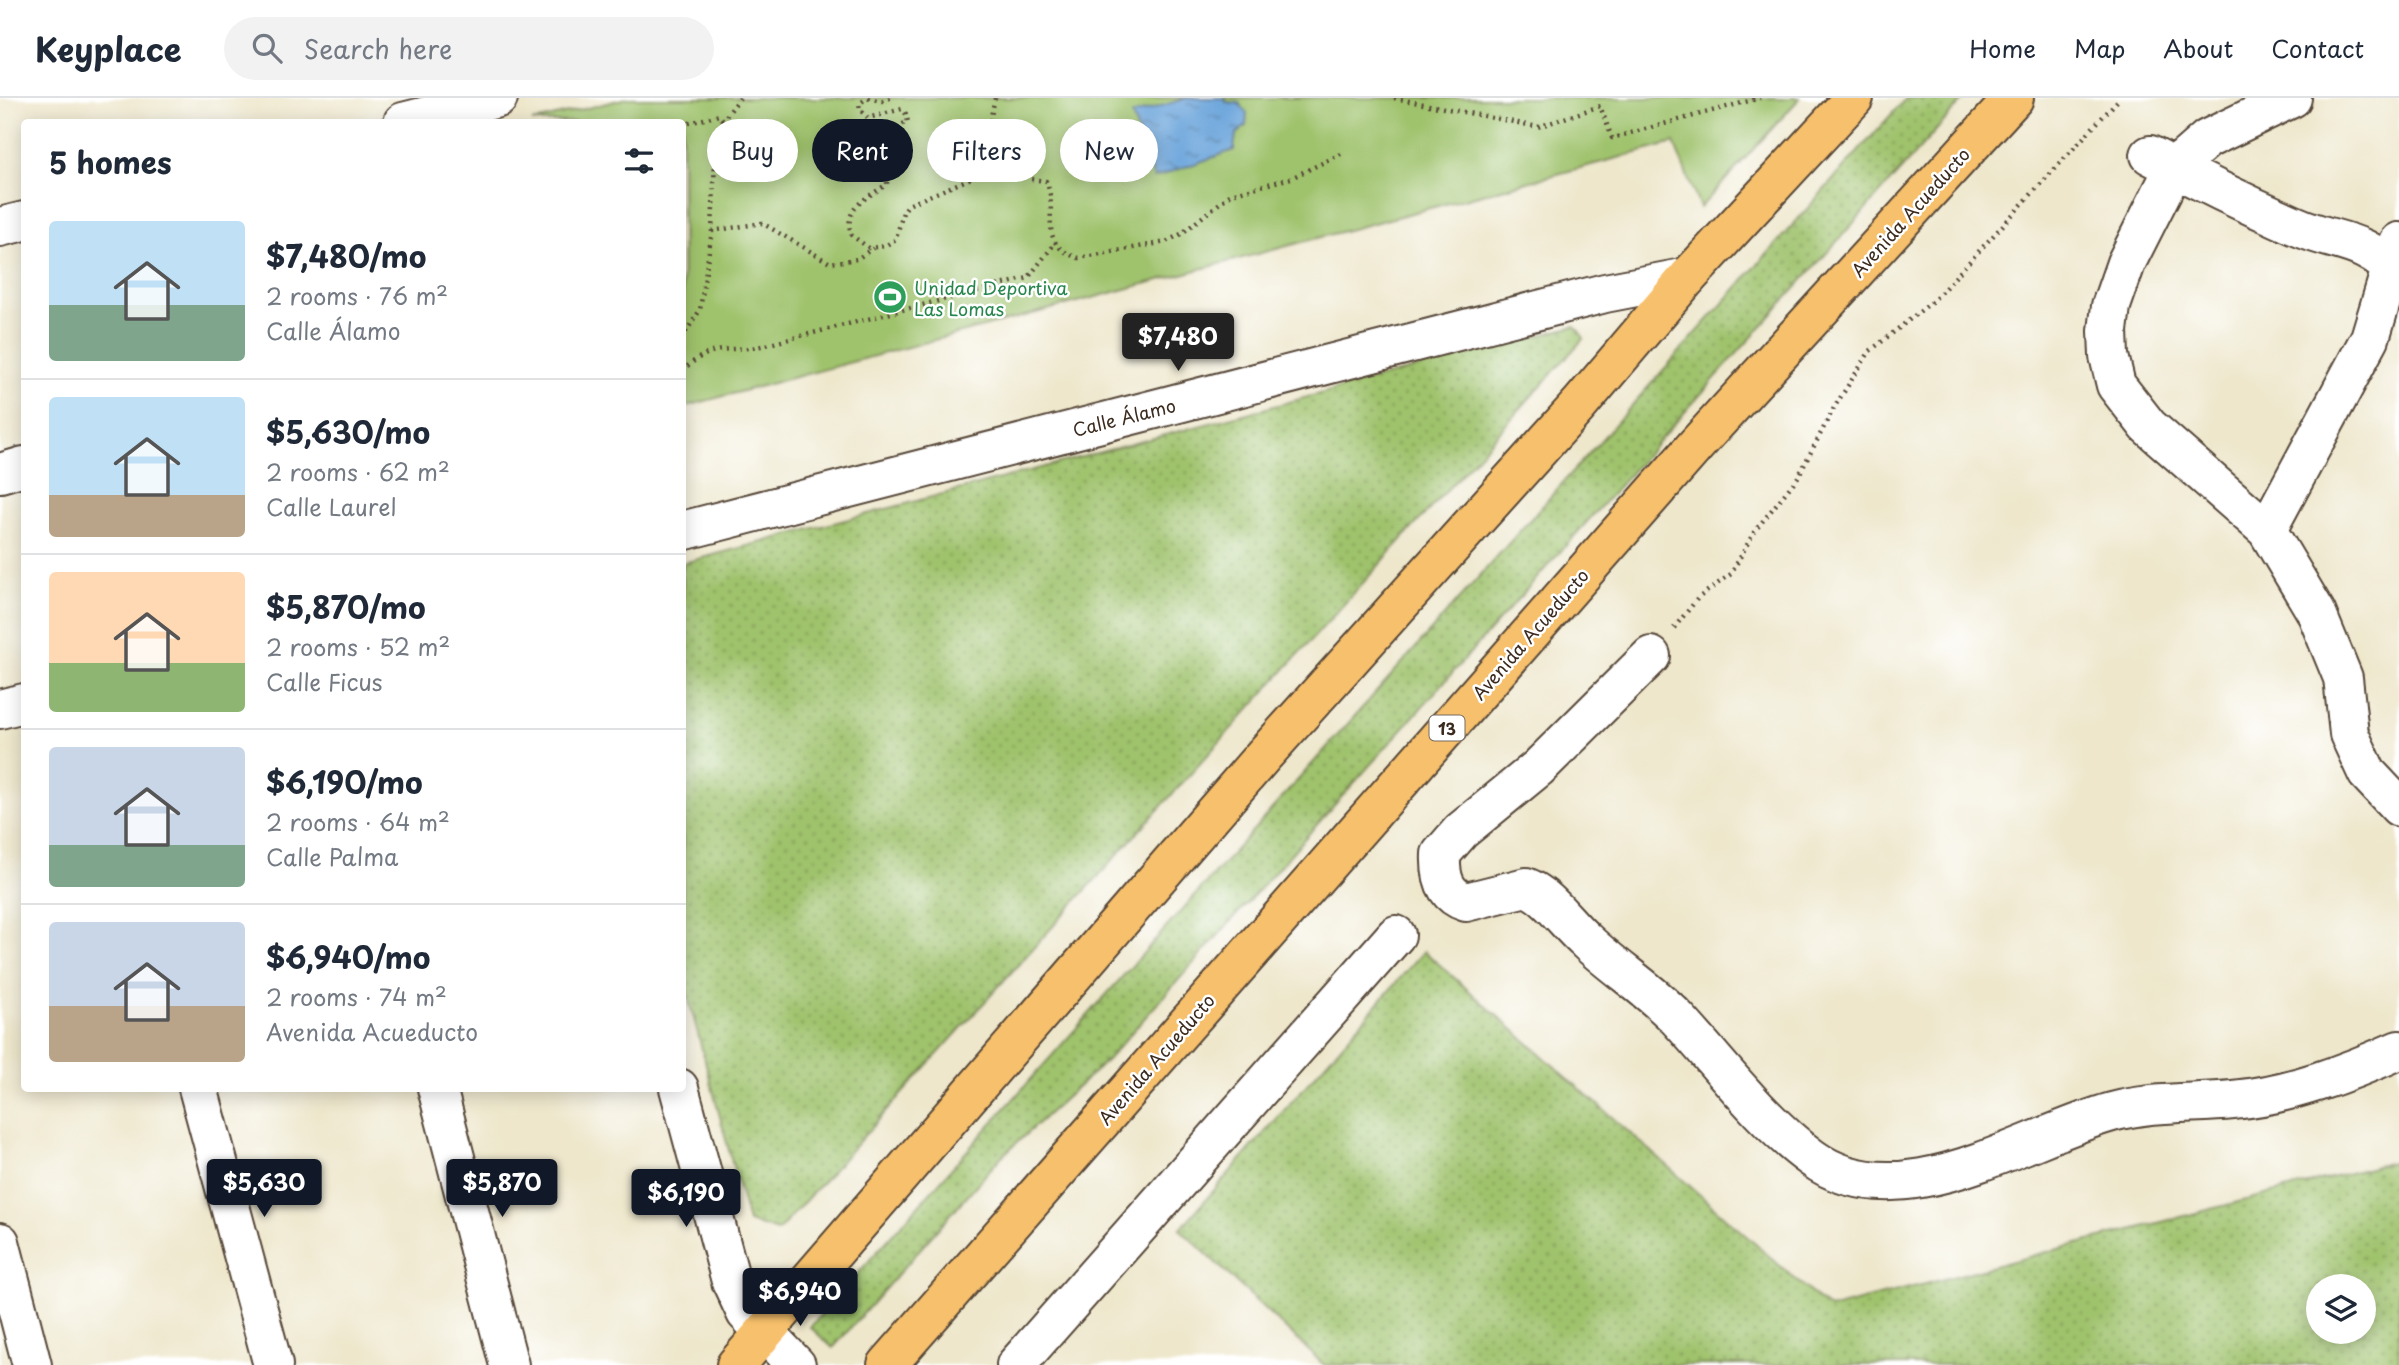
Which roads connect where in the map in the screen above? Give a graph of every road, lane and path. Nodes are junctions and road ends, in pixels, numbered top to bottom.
1 (498, 98) edge
2 (740, 98) edge
3 (890, 98) edge
4 (995, 98) edge
5 (1394, 98) edge
6 (1760, 98) edge
7 (1854, 98) edge
8 (2014, 98) edge
9 (2120, 98) edge
10 (2292, 98) edge
11 (415, 119) edge
12 (722, 119) edge
13 (724, 119) edge
14 (990, 119) edge
15 (686, 124) edge
16 (1341, 154) dead end
17 (2162, 161) junction
18 (714, 182) edge
19 (962, 182) edge
20 (1045, 182) edge
21 (21, 221) edge
22 (0, 227) edge
23 (712, 231) junction
24 (1056, 242) junction
25 (874, 248) junction
26 (2396, 262) edge
27 (1688, 276) junction
28 (686, 332) edge
29 (686, 367) edge
30 (21, 467) edge
31 (0, 473) edge
32 (686, 530) edge
33 (2267, 530) junction
34 (1651, 656) joint
35 (21, 704) edge
36 (0, 709) edge
37 (2399, 807) edge
38 (1396, 935) dead end
39 (2399, 1050) edge
40 (199, 1092) edge
41 (438, 1092) edge
42 (680, 1092) edge
43 (0, 1242) edge
44 (763, 1334) junction
45 (32, 1365) edge
46 (273, 1365) edge
47 (509, 1365) edge
48 (736, 1365) edge
49 (796, 1365) edge
50 (887, 1365) edge
51 (1016, 1365) edge

1 - 11 street
2 - 13 path
3 - 25 path
4 - 14 path
5 - 6 path
7 - 27 main road
8 - 50 main road, Avenida Acueducto / 13
9 - 34 path
10 - 17 street
12 - 15 path
16 - 24 path
17 - 26 street
17 - 33 street
18 - 23 path
19 - 25 path
20 - 24 path
21 - 22 street
23 - 25 path
23 - 28 path
24 - 29 path
26 - 33 street
27 - 32 street, Calle Álamo
27 - 44 main road
30 - 31 street
33 - 37 street
34 - 39 street
35 - 36 street
38 - 51 street
40 - 46 street
41 - 47 street
42 - 44 street
43 - 45 street
44 - 48 main road
44 - 49 street

